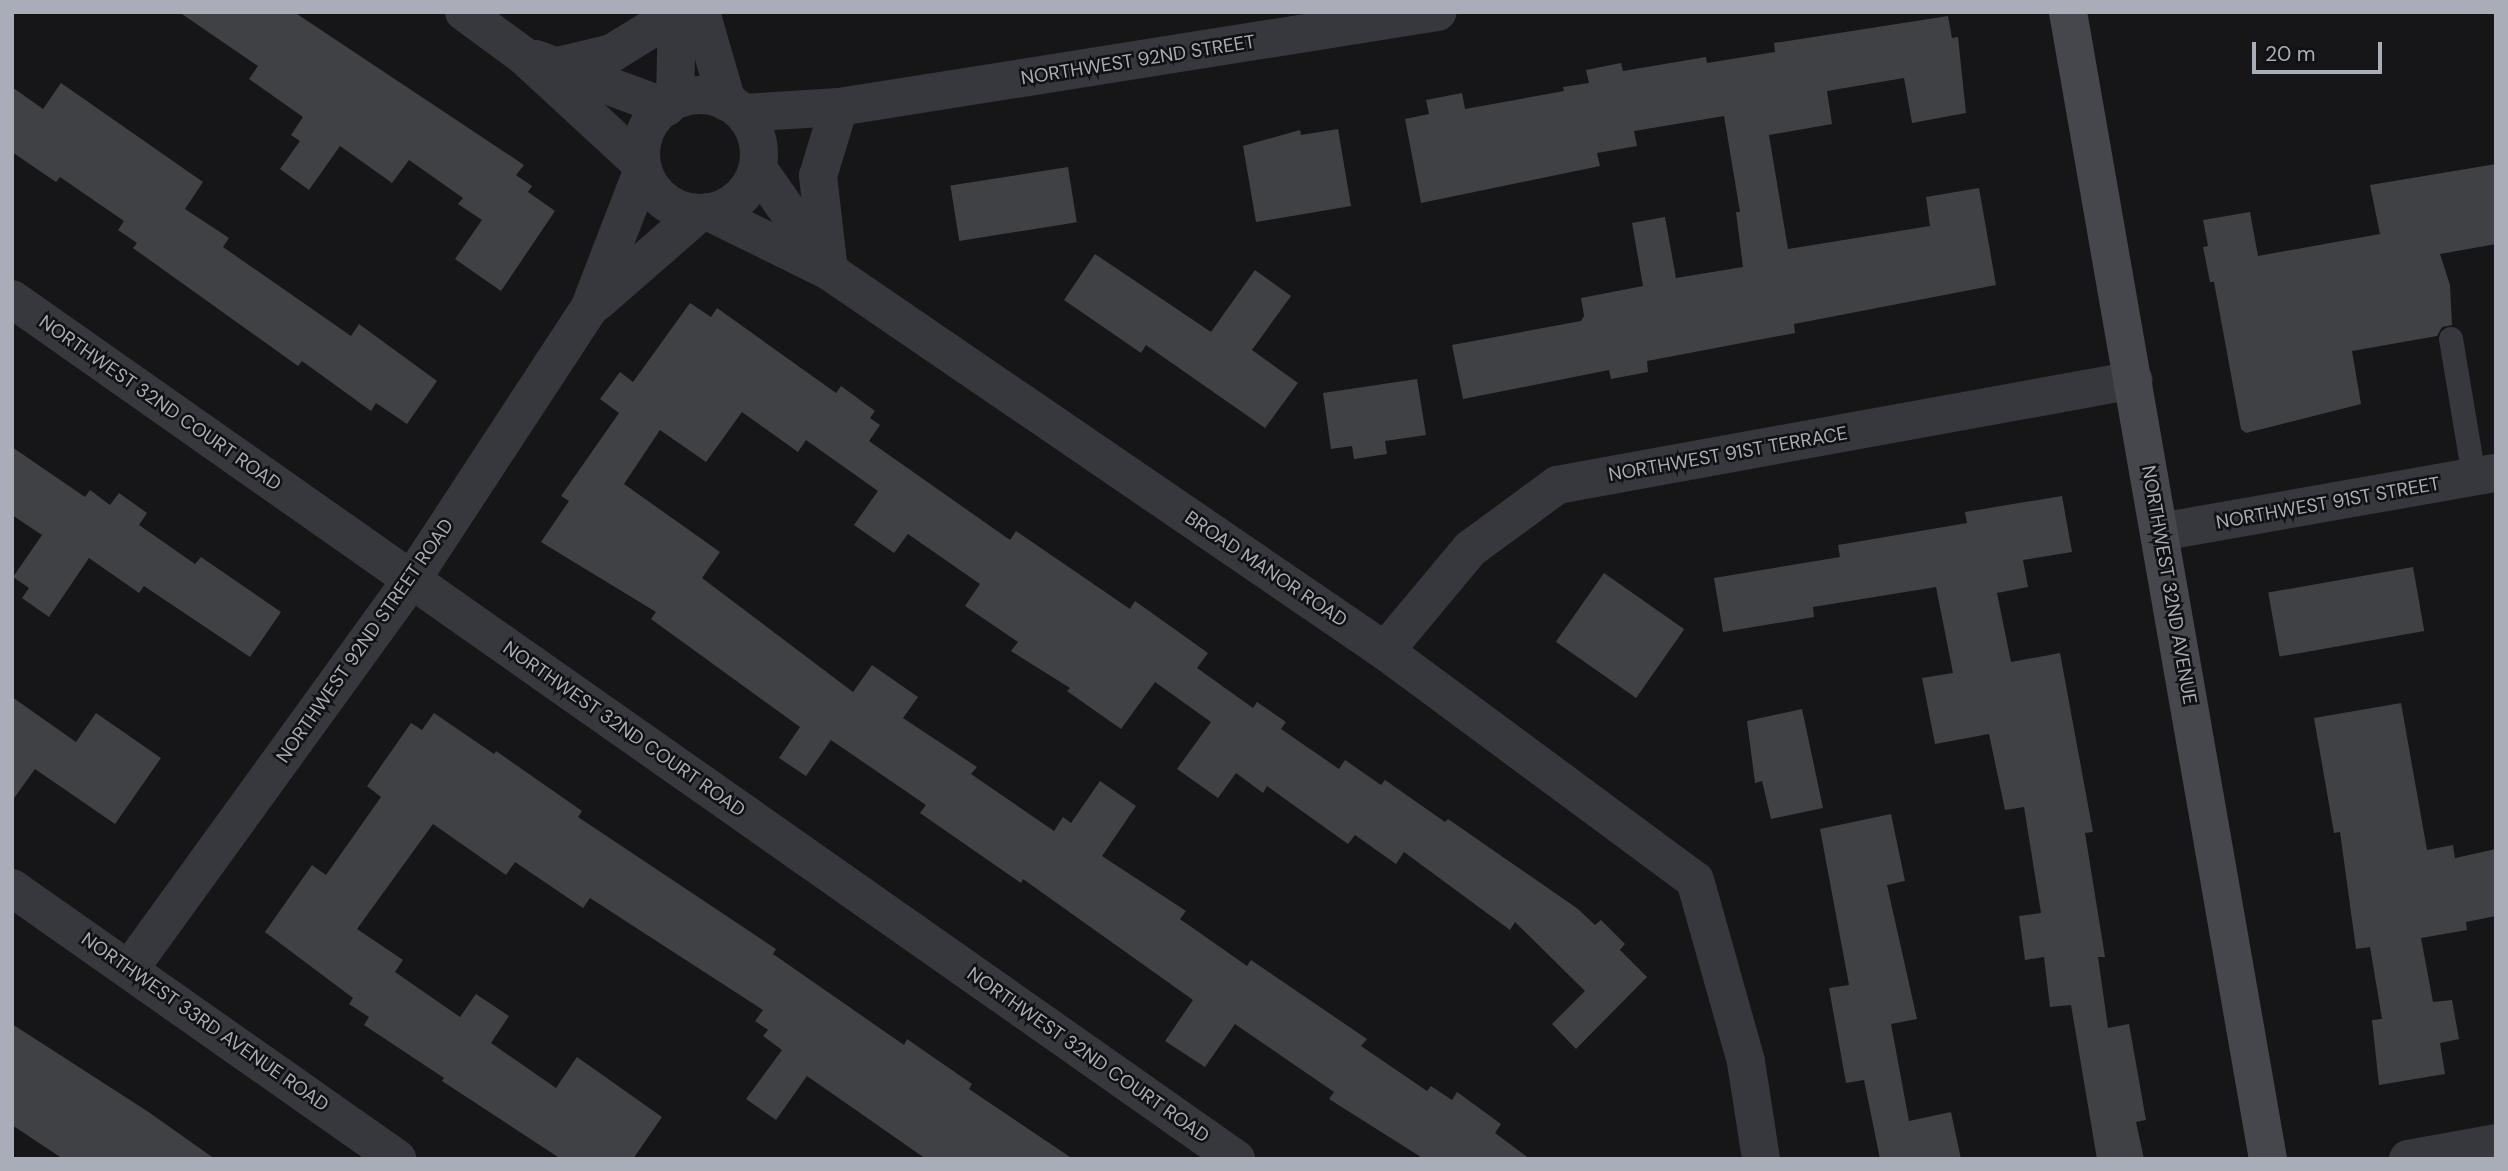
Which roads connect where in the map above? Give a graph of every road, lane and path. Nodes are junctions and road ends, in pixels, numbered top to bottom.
1 (464, 12) edge
2 (665, 12) edge
3 (677, 12) edge
4 (701, 12) edge
5 (1438, 12) edge
6 (2068, 12) edge
7 (1387, 17) edge
8 (541, 61) junction
9 (670, 104) junction
10 (735, 107) junction
11 (839, 107) junction
12 (760, 164) junction
13 (642, 167) junction
14 (704, 213) junction
15 (829, 271) junction
16 (12, 299) edge
17 (589, 309) junction
18 (2451, 340) dead end
19 (2134, 380) junction
20 (2485, 475) edge
21 (2160, 532) junction
22 (412, 579) junction
23 (1385, 651) junction
24 (12, 888) edge
25 (131, 967) junction
26 (2496, 1143) edge
27 (397, 1159) edge
28 (1236, 1159) edge
29 (1761, 1159) edge
30 (2268, 1159) edge
31 (2408, 1159) edge

1 - 8 street
2 - 8 street
3 - 9 street
4 - 10 street
5 - 7 street, NORTHWEST 92ND STREET
6 - 19 main road, NORTHWEST 32ND AVENUE
7 - 11 street, NORTHWEST 92ND STREET
8 - 9 street
8 - 13 street
9 - 10 street
9 - 13 street
10 - 11 street, NORTHWEST 92ND STREET
10 - 12 street
11 - 12 street, NORTHWEST 92ND STREET
11 - 15 street
12 - 14 street
12 - 15 street, BROAD MANOR ROAD
13 - 14 street
13 - 17 street, NORTHWEST 92ND STREET ROAD
14 - 15 street, BROAD MANOR ROAD
14 - 17 street, NORTHWEST 92ND STREET ROAD
15 - 23 street, BROAD MANOR ROAD
16 - 22 street, NORTHWEST 32ND COURT ROAD
17 - 22 street, NORTHWEST 92ND STREET ROAD
18 - 20 lane
19 - 21 main road, NORTHWEST 32ND AVENUE
19 - 23 street, NORTHWEST 91ST TERRACE
20 - 21 street, NORTHWEST 91ST STREET
21 - 30 main road, NORTHWEST 32ND AVENUE
22 - 25 street, NORTHWEST 92ND STREET ROAD
22 - 28 street, NORTHWEST 32ND COURT ROAD
23 - 29 street, BROAD MANOR ROAD
24 - 25 street, NORTHWEST 33RD AVENUE ROAD
25 - 27 street, NORTHWEST 33RD AVENUE ROAD
26 - 31 street

